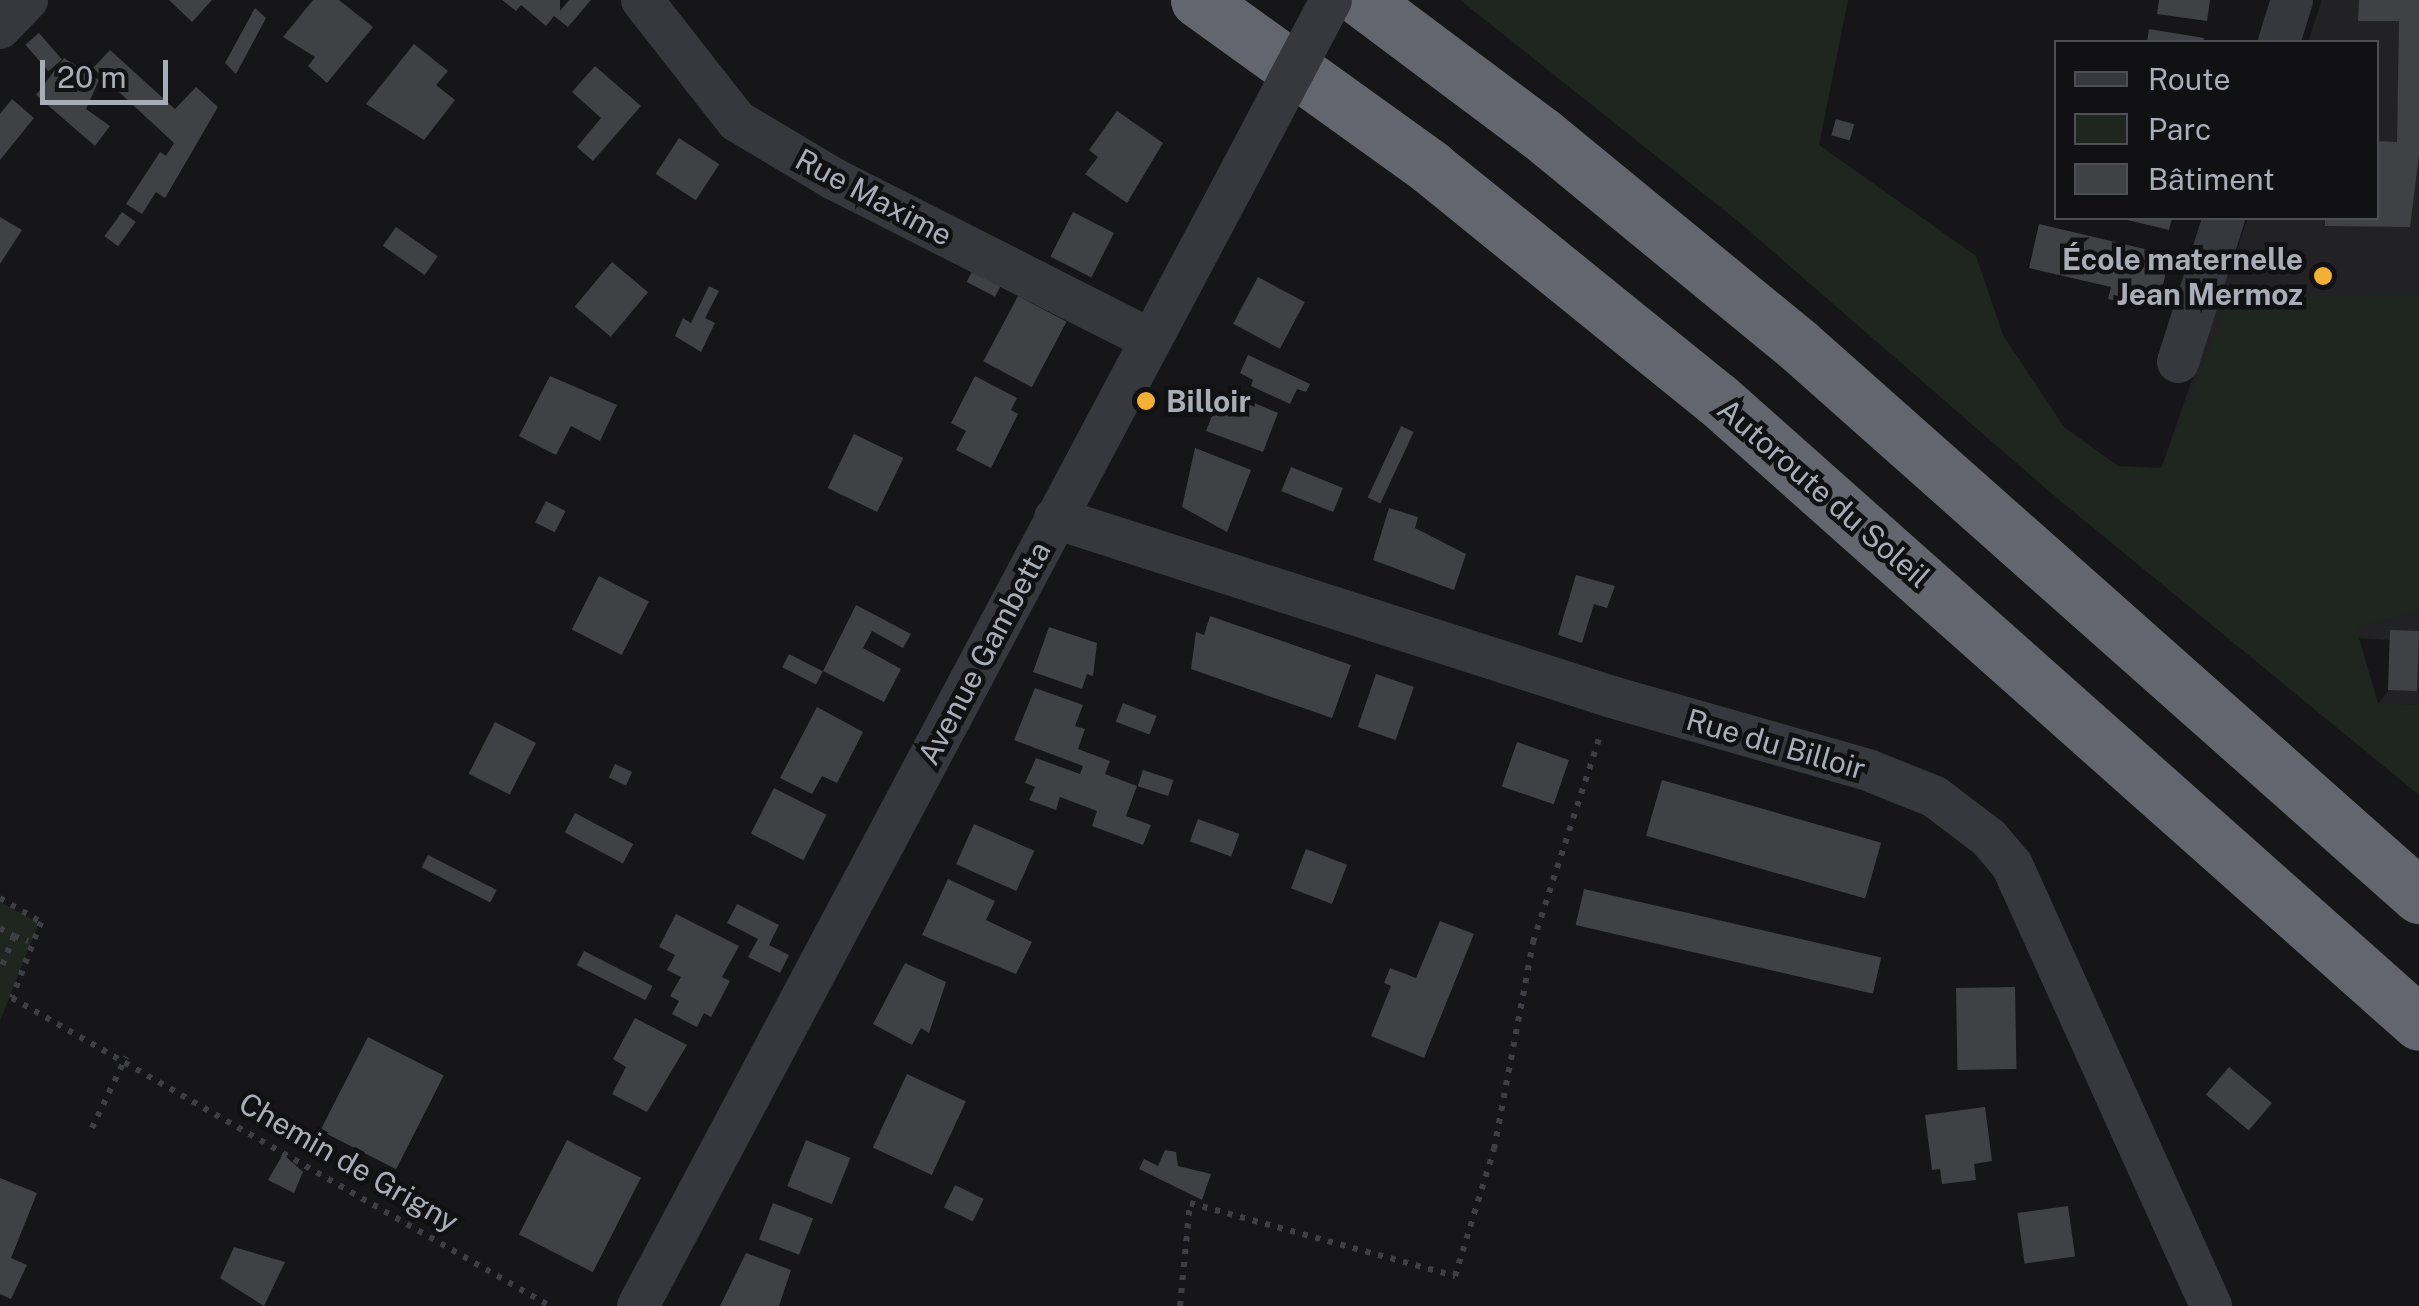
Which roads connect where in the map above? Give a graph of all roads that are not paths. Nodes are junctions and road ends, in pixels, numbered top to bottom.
1 (27, 0) edge
2 (642, 0) edge
3 (1198, 0) edge
4 (1331, 0) edge
5 (1362, 0) edge
6 (2292, 0) edge
7 (0, 28) edge
8 (2279, 40) edge
9 (2223, 220) edge
10 (1150, 340) junction
11 (2178, 362) dead end
12 (1056, 518) junction
13 (2419, 896) edge
14 (2419, 1023) edge
15 (638, 1306) edge
16 (2212, 1306) edge

1 - 7 street
2 - 10 street, Rue Maxime
3 - 14 highway, Autoroute du Soleil
4 - 10 street, Avenue Gambetta, bridge
5 - 13 highway
6 - 8 street
9 - 11 street
10 - 12 street, Avenue Gambetta
12 - 15 street, Avenue Gambetta
12 - 16 street, Rue du Billoir

